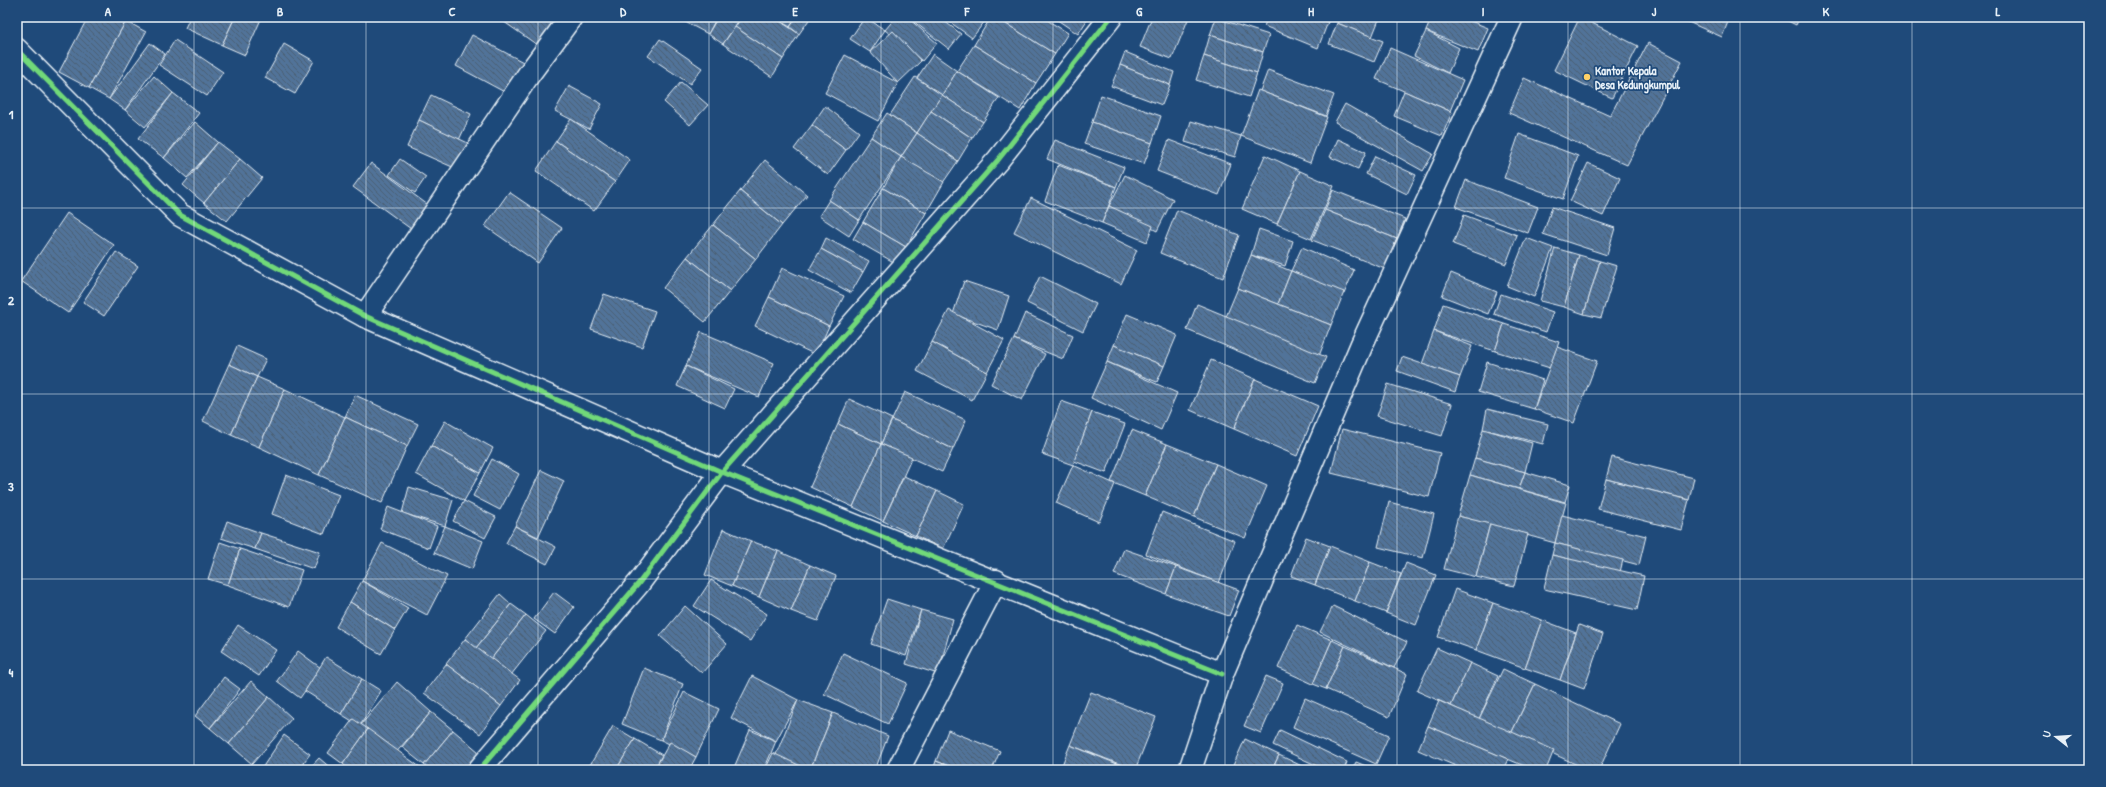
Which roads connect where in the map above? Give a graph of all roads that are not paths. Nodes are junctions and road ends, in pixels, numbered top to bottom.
1 (571, 17) edge
2 (1111, 17) edge
3 (1512, 17) edge
4 (17, 50) edge
5 (364, 316) junction
6 (722, 472) junction
7 (996, 581) junction
8 (1222, 674) junction
9 (479, 770) edge
10 (898, 770) edge
11 (1190, 770) edge

1 - 5 street
2 - 6 street
3 - 8 street
4 - 5 street
5 - 6 street
6 - 7 street
6 - 9 street
7 - 8 street
7 - 10 street
8 - 11 street

